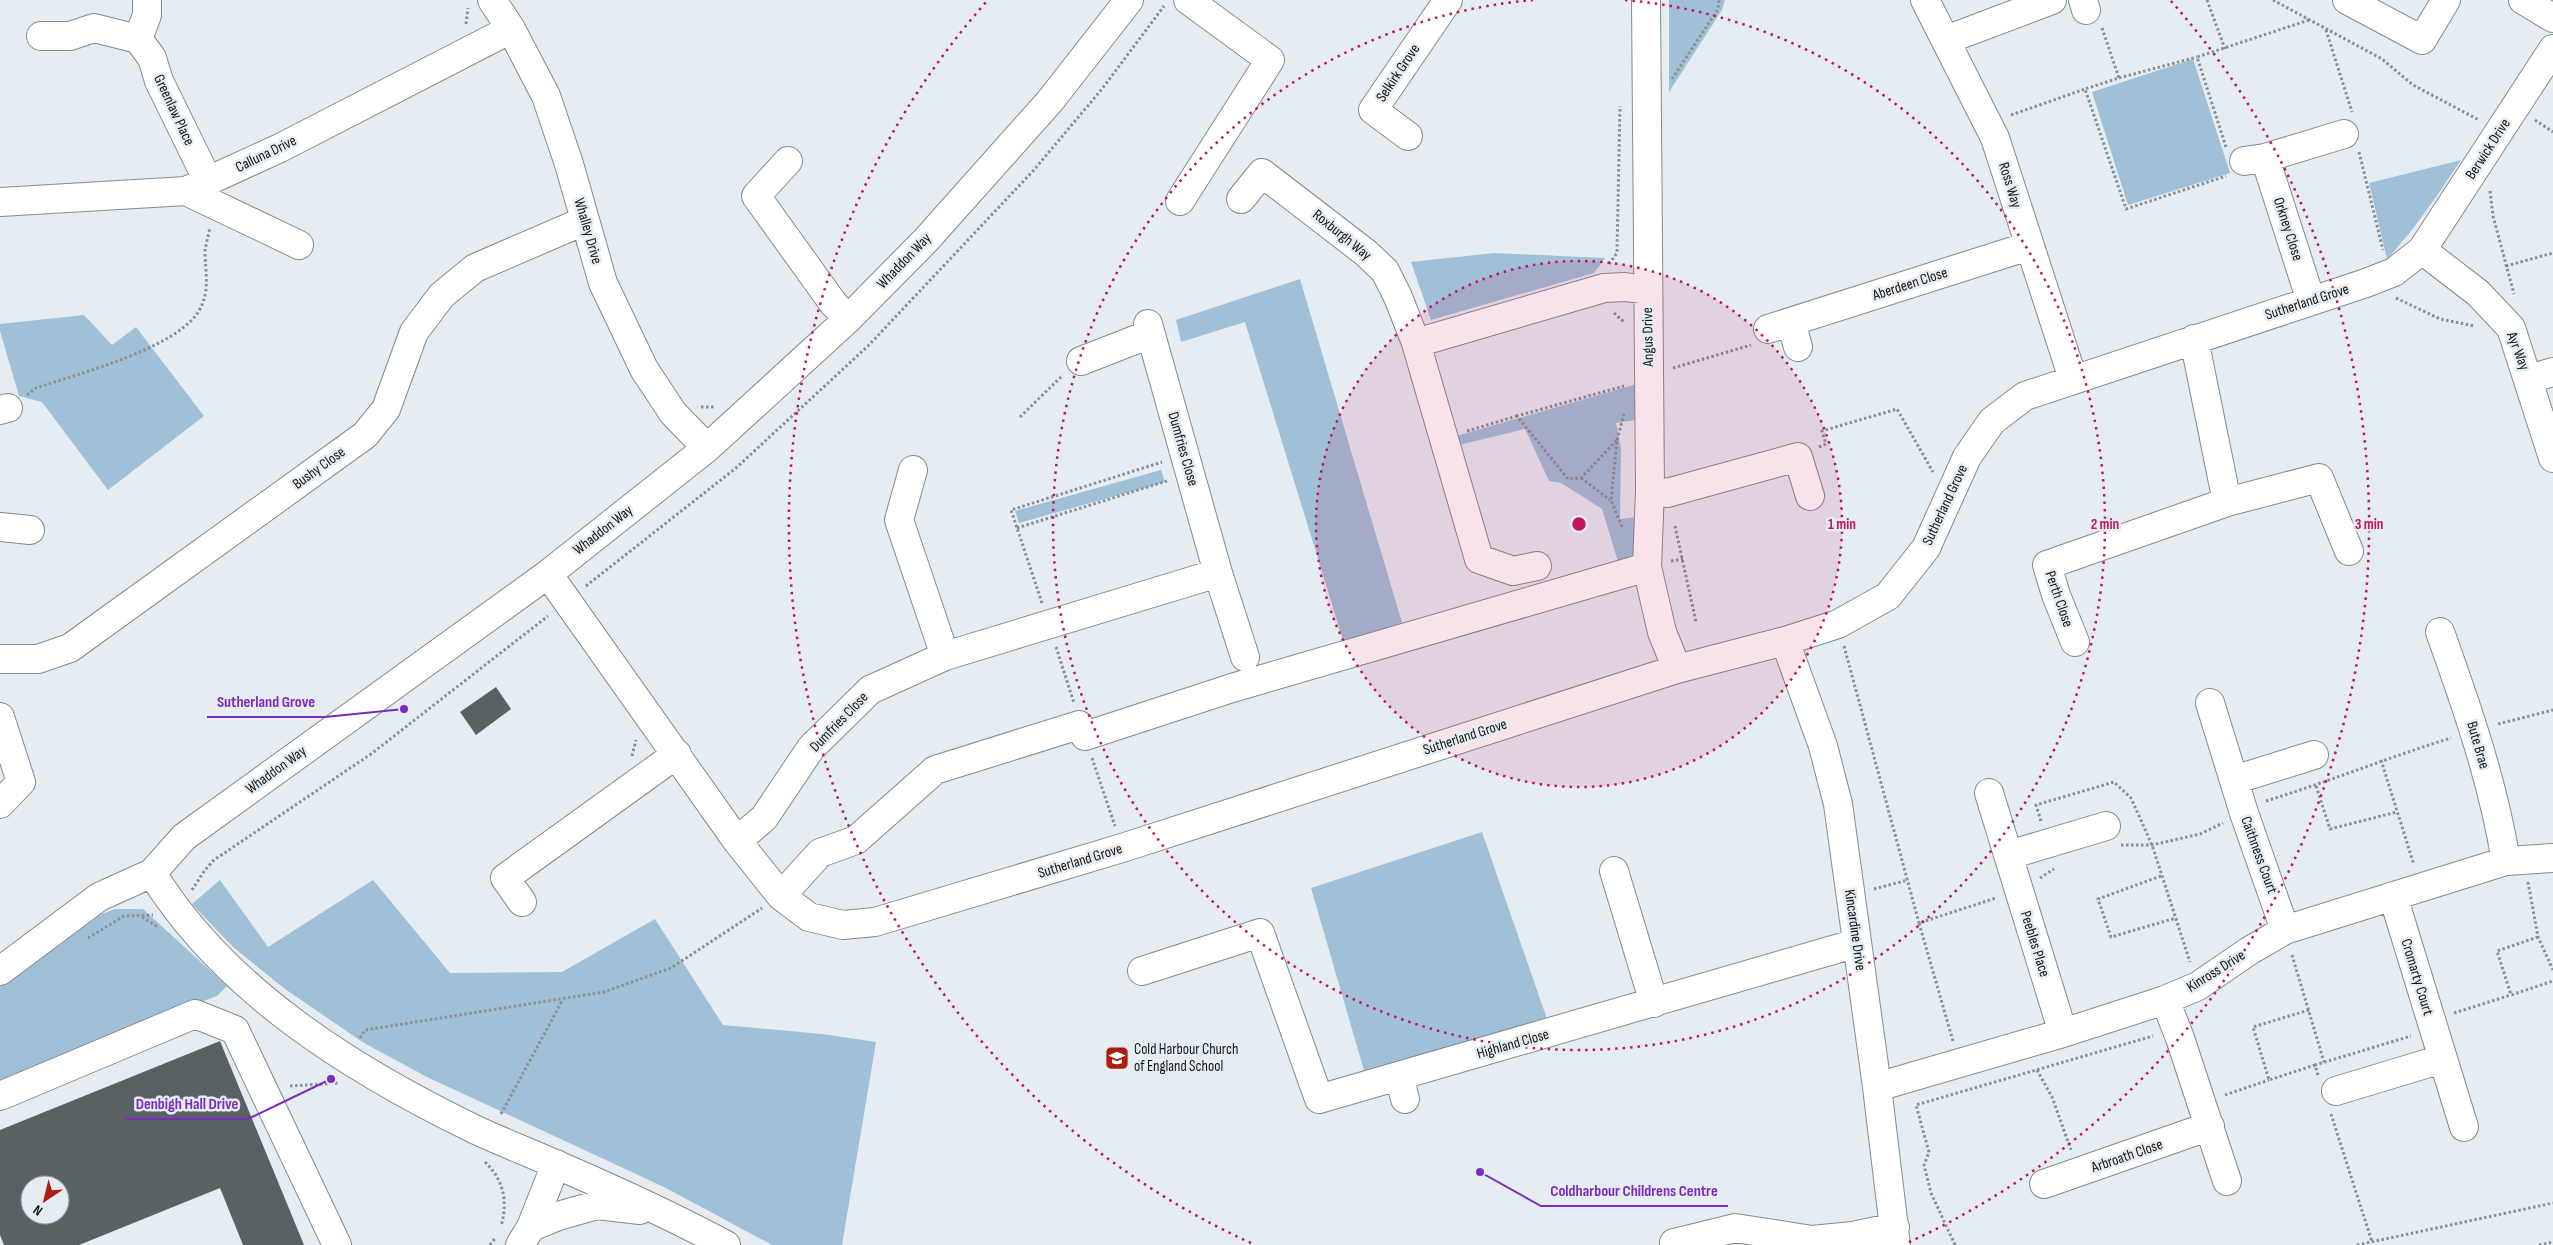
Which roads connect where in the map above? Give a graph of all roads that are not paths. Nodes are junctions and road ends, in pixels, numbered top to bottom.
1 (147, 0) edge
2 (492, 0) edge
3 (1128, 0) edge
4 (1188, 0) edge
5 (1448, 0) edge
6 (1646, 0) edge
7 (1925, 0) edge
8 (2052, 0) edge
9 (2347, 0) edge
10 (2446, 0) edge
11 (2523, 0) edge
12 (2553, 18) edge
13 (511, 29) junction
14 (41, 36) dead end
15 (138, 39) junction
16 (1946, 40) junction
17 (2553, 49) edge
18 (2352, 133) road end
19 (1408, 136) dead end
20 (788, 161) dead end
21 (203, 193) junction
22 (1241, 199) dead end
23 (1180, 201) dead end
24 (0, 202) edge
25 (584, 221) junction
26 (300, 245) dead end
27 (2029, 246) junction
28 (2422, 250) junction
29 (1647, 290) junction
30 (2311, 301) junction
31 (848, 319) junction
32 (1786, 333) road end
33 (2194, 339) junction
34 (1416, 343) junction
35 (1081, 361) road end
36 (2541, 376) edge
37 (2073, 379) junction
38 (707, 448) junction
39 (2553, 458) edge
40 (913, 470) dead end
41 (1650, 490) junction
42 (1810, 496) dead end
43 (2227, 502) junction
44 (0, 527) edge
45 (30, 530) dead end
46 (2349, 551) dead end
47 (1537, 566) dead end
48 (1647, 567) junction
49 (1218, 573) junction
50 (548, 574) junction
51 (2440, 632) dead end
52 (1785, 641) junction
53 (2075, 642) dead end
54 (946, 656) junction
55 (1245, 657) dead end
56 (0, 659) edge
57 (1677, 669) junction
58 (2210, 703) dead end
59 (0, 717) edge
60 (677, 754) junction
61 (2314, 755) dead end
62 (2234, 780) junction
63 (1989, 793) dead end
64 (0, 804) edge
65 (2106, 826) dead end
66 (736, 841) junction
67 (2008, 855) junction
68 (2553, 858) edge
69 (2506, 861) junction
70 (1614, 871) dead end
71 (152, 873) junction
72 (2393, 896) junction
73 (522, 902) dead end
74 (766, 904) junction
75 (2285, 930) junction
76 (1857, 943) junction
77 (0, 971) edge
78 (1142, 971) dead end
79 (2165, 1000) junction
80 (1654, 1003) junction
81 (2063, 1033) junction
82 (2442, 1059) junction
83 (1877, 1087) junction
84 (2336, 1091) dead end
85 (0, 1096) edge
86 (2206, 1115) junction
87 (2464, 1127) dead end
88 (556, 1164) junction
89 (2227, 1181) dead end
90 (2044, 1184) dead end
91 (667, 1213) junction
92 (526, 1236) edge
93 (1895, 1236) edge
94 (1675, 1244) edge
95 (337, 1245) edge
96 (726, 1245) edge

1 - 15 street
2 - 13 street, Whalley Drive
3 - 31 street, Whaddon Way
4 - 23 street
5 - 19 street, Selkirk Grove
6 - 29 street, Angus Drive
7 - 16 street, Ross Way
8 - 16 street
9 - 10 street
11 - 12 street
13 - 21 street, Calluna Drive
13 - 25 street, Whalley Drive
14 - 15 street
15 - 21 street, Greenlaw Place
16 - 27 street, Ross Way
17 - 28 street, Berwick Drive
18 - 30 street, Orkney Close
20 - 31 street
21 - 24 street, Calluna Drive
21 - 26 street
22 - 34 street, Roxburgh Way
25 - 38 street, Whalley Drive
25 - 56 street, Bushy Close
27 - 32 street, Aberdeen Close
27 - 37 street, Ross Way
28 - 30 street, Sutherland Grove
28 - 36 street, Ayr Way
29 - 34 street
29 - 41 street, Angus Drive
30 - 33 street, Sutherland Grove
31 - 38 street, Whaddon Way
33 - 37 street, Sutherland Grove
33 - 43 street
34 - 47 street, Roxburgh Way
35 - 49 street, Dumfries Close
36 - 39 street, Ayr Way
37 - 52 street, Sutherland Grove
38 - 50 street, Whaddon Way
40 - 54 street
41 - 42 street
41 - 48 street, Angus Drive
43 - 46 street, Perth Close
43 - 53 street, Perth Close
44 - 45 street
48 - 57 street, Angus Drive
48 - 74 street
49 - 54 street, Dumfries Close
49 - 55 street, Dumfries Close
50 - 60 street, Sutherland Grove
50 - 71 street, Whaddon Way
51 - 69 street, Bute Brae
52 - 57 street, Sutherland Grove
52 - 76 street, Kincardine Drive
54 - 66 street, Dumfries Close
57 - 74 street, Sutherland Grove
58 - 62 street, Caithness Court
59 - 64 street
60 - 66 street, Sutherland Grove
60 - 73 street
61 - 62 street
62 - 75 street, Caithness Court
63 - 67 street, Peebles Place
65 - 67 street
66 - 74 street, Sutherland Grove
67 - 81 street, Peebles Place
68 - 69 street, Kinross Drive
69 - 72 street, Kinross Drive
70 - 80 street
71 - 77 street, Whaddon Way
71 - 88 street
72 - 75 street, Kinross Drive
72 - 82 street, Cromarty Court
75 - 79 street, Kinross Drive
76 - 80 street, Highland Close
76 - 83 street, Kincardine Drive
78 - 80 street, Highland Close
79 - 81 street, Kinross Drive
79 - 86 street
81 - 83 street, Kinross Drive
82 - 84 street
82 - 87 street, Cromarty Court
83 - 93 street, Kincardine Drive
85 - 95 street
86 - 89 street
86 - 90 street, Arbroath Close
88 - 91 street
88 - 92 street
91 - 92 street
91 - 96 street
93 - 94 street, Kincardine Drive

